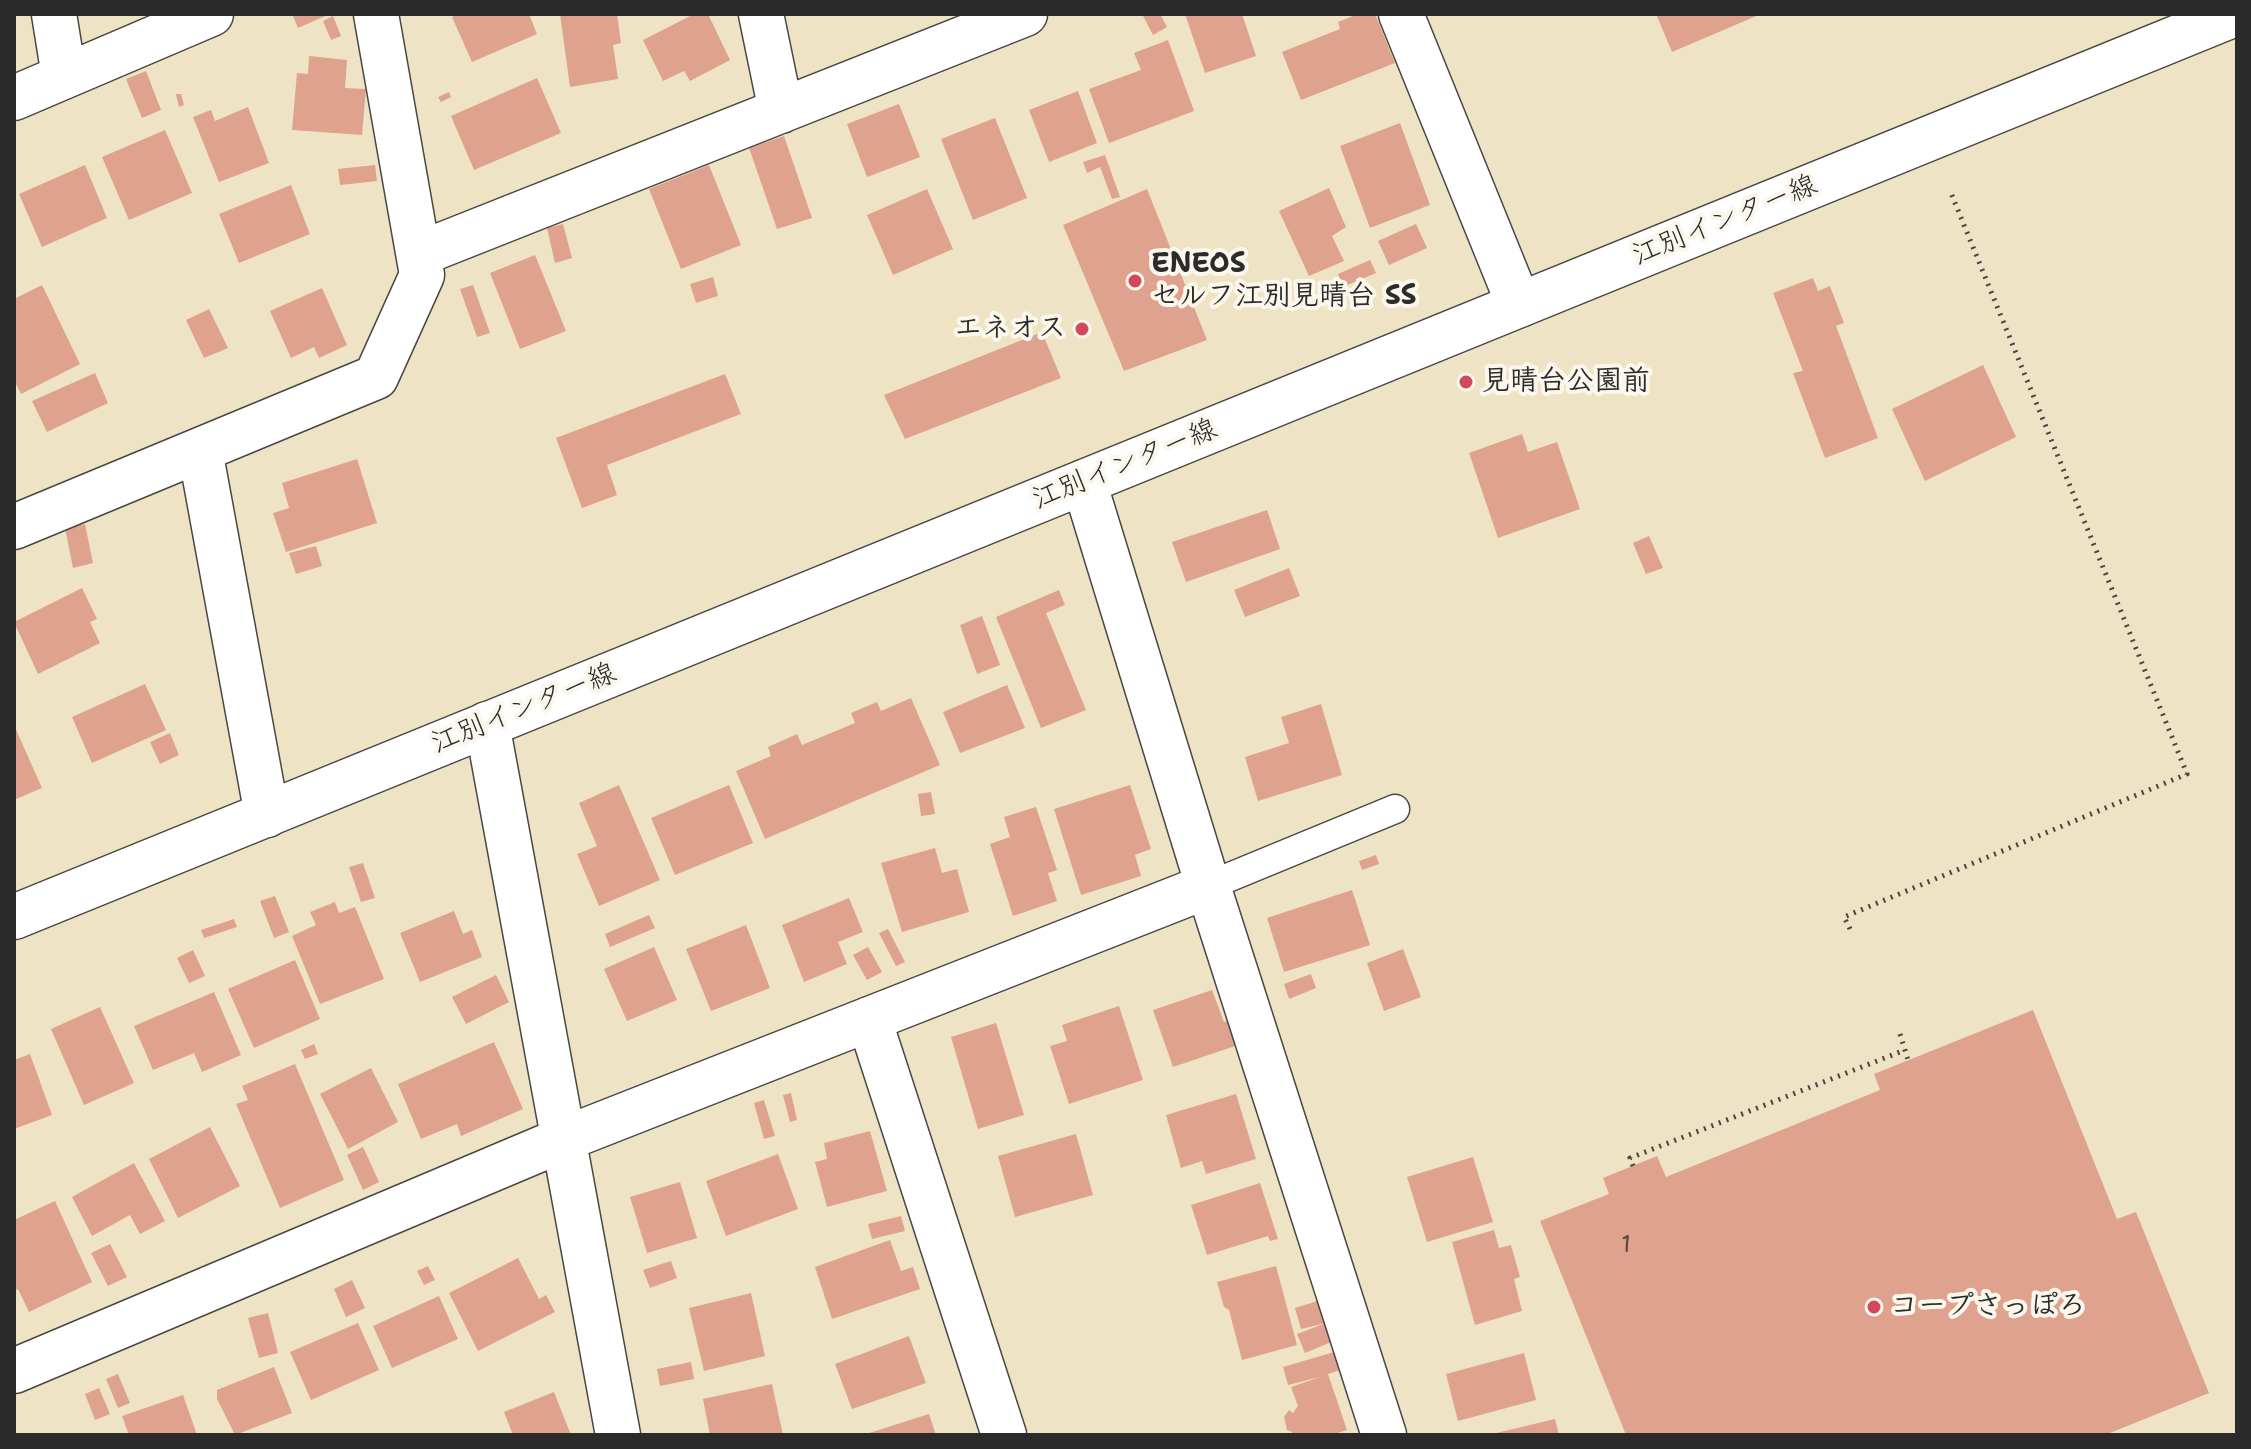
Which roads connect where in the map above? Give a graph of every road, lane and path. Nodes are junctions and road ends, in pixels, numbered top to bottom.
1 (54, 14) edge
2 (211, 14) edge
3 (376, 14) edge
4 (761, 14) edge
5 (1025, 14) edge
6 (1401, 14) edge
7 (2235, 14) edge
8 (64, 76) junction
9 (14, 98) edge
10 (781, 111) junction
11 (1951, 193) dead end
12 (419, 254) junction
13 (1519, 305) junction
14 (200, 450) junction
15 (1084, 482) junction
16 (14, 527) edge
17 (487, 724) junction
18 (1395, 809) dead end
19 (267, 815) junction
20 (1208, 886) junction
21 (14, 917) edge
22 (1850, 929) dead end
23 (869, 1019) junction
24 (1900, 1034) dead end
25 (1905, 1050) junction
26 (1908, 1060) dead end
27 (564, 1139) junction
28 (1633, 1166) dead end
29 (14, 1371) edge
30 (618, 1435) edge
31 (1004, 1435) edge
32 (1384, 1435) edge

1 - 8 street
2 - 8 street
3 - 12 street
4 - 10 street
5 - 10 street
6 - 13 street
7 - 13 street, 江別インター線
8 - 9 street
10 - 12 street
11 - 22 path
12 - 14 street
13 - 15 street, 江別インター線
14 - 16 street
14 - 19 street
15 - 17 street, 江別インター線
15 - 20 street
17 - 19 street, 江別インター線
17 - 27 street
18 - 20 lane
19 - 21 street, 江別インター線
20 - 23 street
20 - 32 street
23 - 27 street
23 - 31 street
24 - 25 path
25 - 26 path
25 - 28 path
27 - 29 street
27 - 30 street

